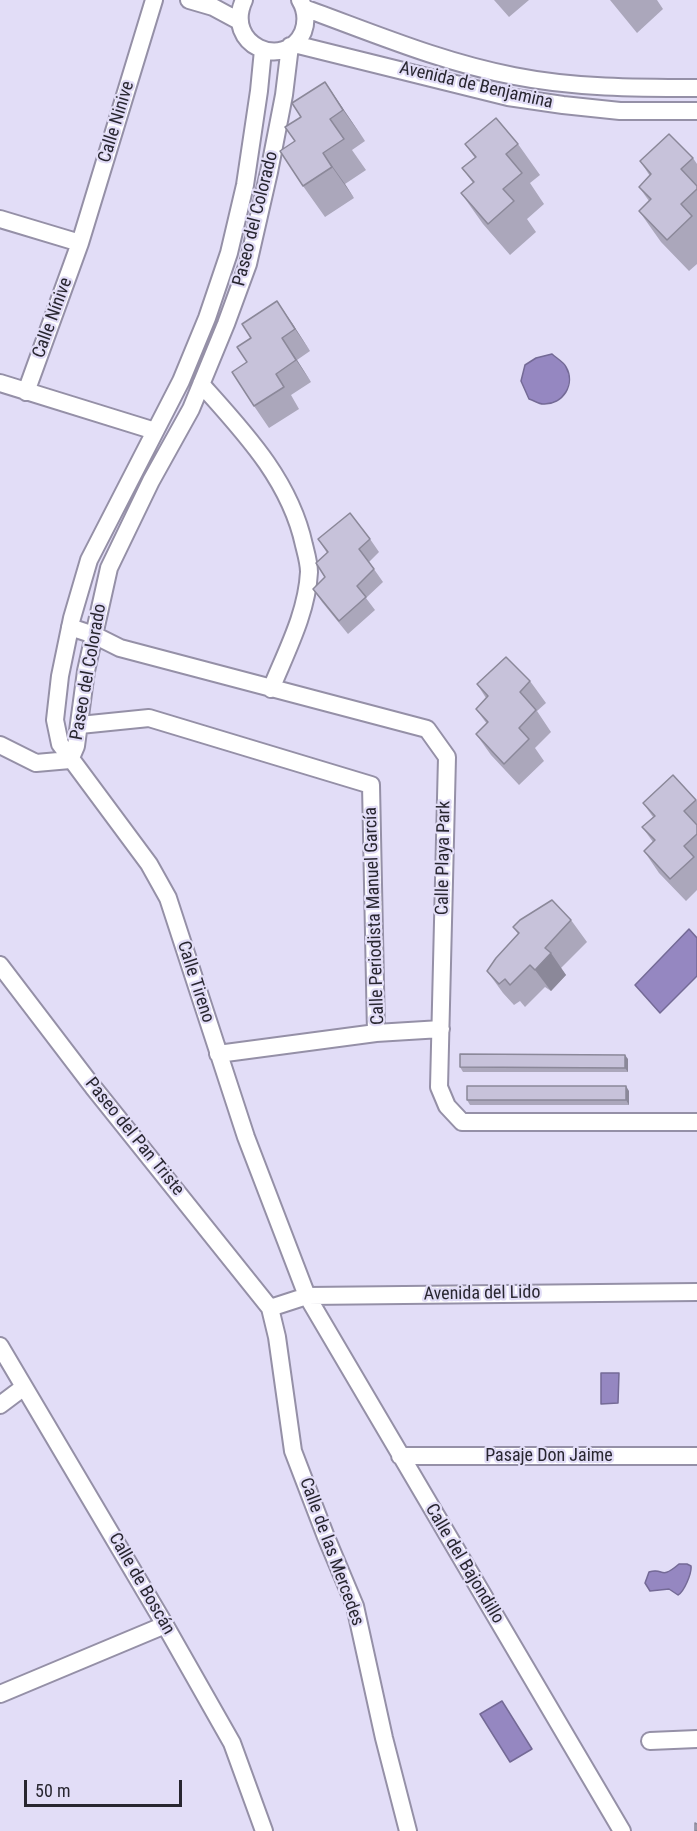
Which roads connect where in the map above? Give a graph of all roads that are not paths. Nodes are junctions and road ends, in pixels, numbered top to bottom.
1 (154, 0) edge
2 (189, 0) edge
3 (244, 0) edge
4 (302, 4) edge
5 (239, 21) junction
6 (292, 45) junction
7 (263, 50) junction
8 (697, 88) edge
9 (697, 111) edge
10 (0, 219) edge
11 (80, 243) junction
12 (0, 383) edge
13 (201, 384) junction
14 (26, 392) junction
15 (155, 431) junction
16 (70, 627) junction
17 (94, 635) junction
18 (271, 689) junction
19 (80, 725) junction
20 (0, 745) edge
21 (70, 760) junction
22 (0, 965) edge
23 (441, 1029) junction
24 (376, 1033) junction
25 (218, 1054) junction
26 (697, 1122) edge
27 (697, 1292) edge
28 (307, 1296) junction
29 (270, 1308) junction
30 (0, 1346) edge
31 (24, 1387) junction
32 (0, 1405) edge
33 (400, 1455) junction
34 (697, 1456) edge
35 (165, 1625) junction
36 (0, 1694) edge
37 (697, 1739) edge
38 (650, 1740) dead end
39 (264, 1831) edge
40 (408, 1831) edge
41 (622, 1831) edge

1 - 11 street, Calle Ninive
2 - 5 street
3 - 5 street
4 - 6 street, Paseo del Colorado
4 - 8 street, Avenida de Benjamina
5 - 7 street
6 - 7 street
6 - 9 street, Avenida de Benjamina
6 - 13 street, Paseo del Colorado
7 - 15 street, Paseo del Colorado
10 - 11 street
11 - 14 street, Calle Nínive
12 - 14 street
13 - 17 street, Paseo del Colorado
13 - 18 street
14 - 15 street
15 - 16 street, Paseo del Colorado
16 - 17 street, Calle Playa Park
16 - 21 street, Paseo del Colorado
17 - 18 street, Calle Playa Park
17 - 19 street, Paseo del Colorado
18 - 23 street, Calle Playa Park
19 - 21 street, Paseo del Colorado
19 - 24 street, Calle Periodista Manuel García
20 - 21 street
21 - 25 street, Calle Tireno
22 - 29 street, Paseo del Pan Triste
23 - 24 street, Calle Periodista Manuel García
23 - 26 street, Calle Playa Park
24 - 25 street
25 - 28 street, Calle Tireno
27 - 28 street, Avenida del Lido
28 - 29 street, Avenida del Lido
28 - 33 street, Calle del Bajondillo
29 - 40 street, Calle de las Mercedes
30 - 31 street, Calle de Boscán
31 - 32 street
31 - 35 street, Calle de Boscán
33 - 34 street, Pasaje Don Jaime
33 - 41 street, Calle del Bajondillo
35 - 36 street
35 - 39 street, Calle de Boscán
37 - 38 street

